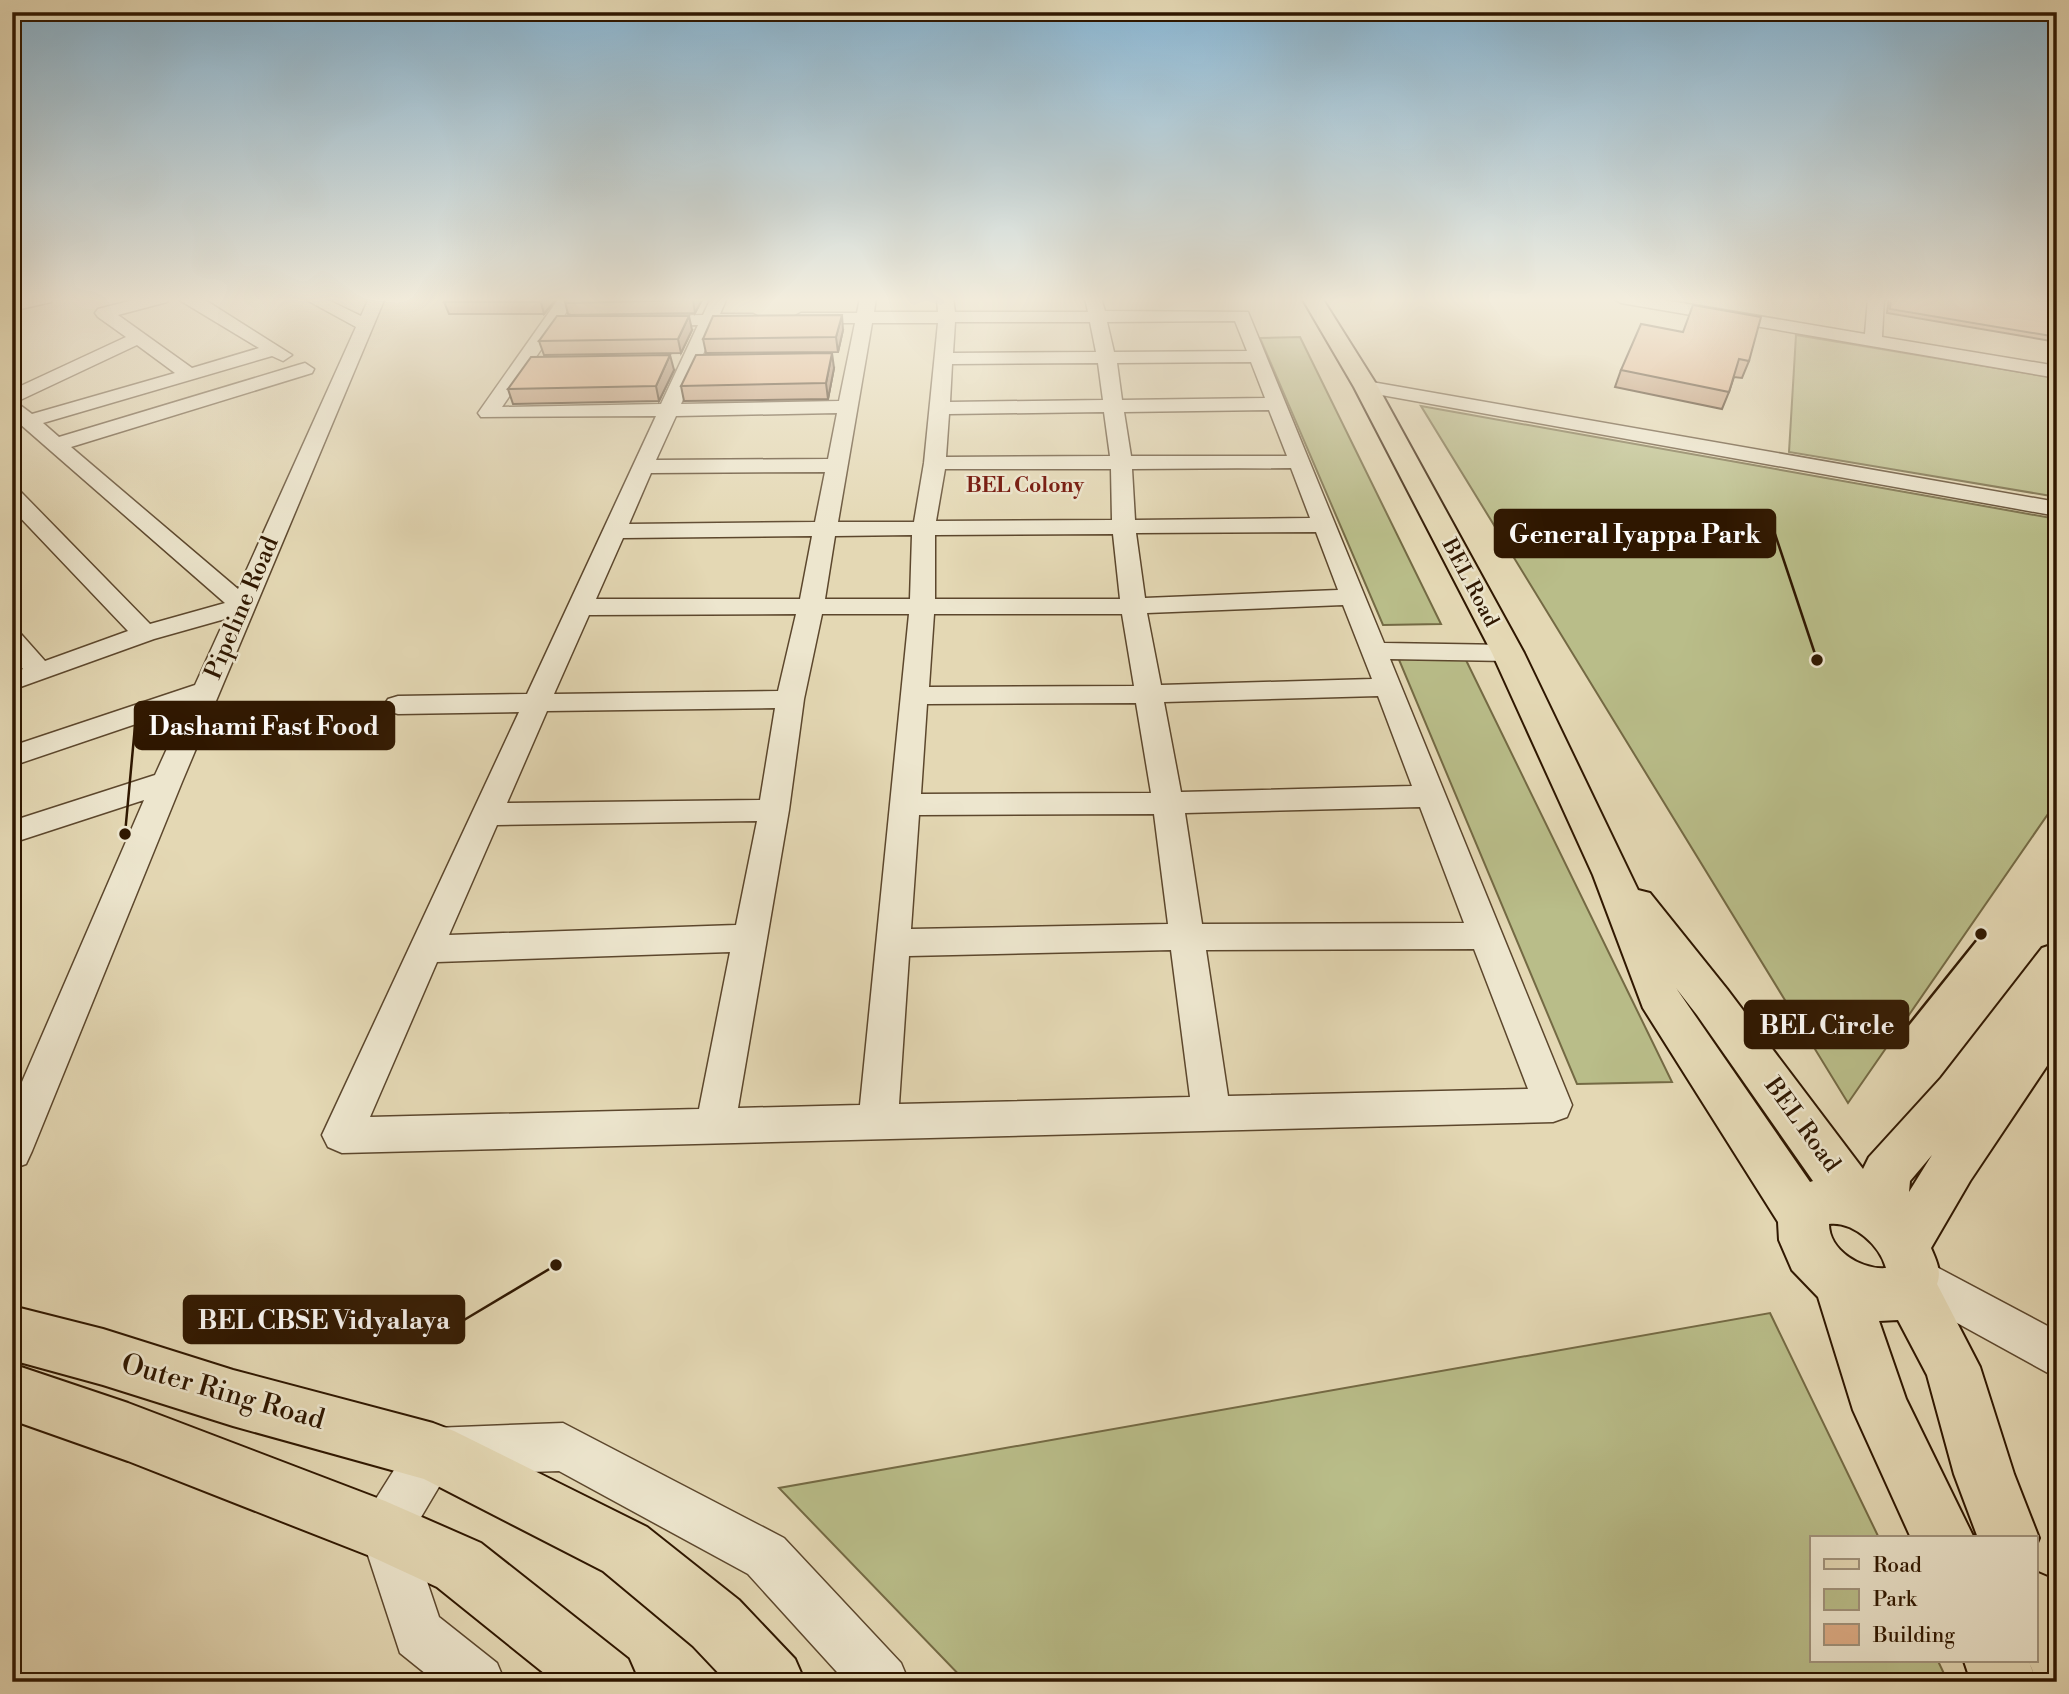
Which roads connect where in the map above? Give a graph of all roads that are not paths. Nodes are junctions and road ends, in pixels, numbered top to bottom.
1 (55, 377) edge
2 (176, 377) edge
3 (318, 377) edge
4 (513, 377) edge
5 (687, 377) edge
6 (849, 377) edge
7 (943, 377) edge
8 (1109, 377) edge
9 (1266, 377) edge
10 (1360, 377) edge
11 (321, 379) junction
12 (1366, 387) junction
13 (12, 397) edge
14 (1277, 404) junction
15 (1113, 406) junction
16 (848, 407) junction
17 (940, 408) junction
18 (668, 411) junction
19 (21, 414) edge
20 (58, 444) junction
21 (1121, 461) junction
22 (1300, 462) junction
23 (935, 463) junction
24 (838, 466) junction
25 (643, 467) junction
26 (12, 496) edge
27 (2057, 509) edge
28 (1325, 525) junction
29 (1124, 526) junction
30 (824, 527) junction
31 (924, 527) junction
32 (614, 531) junction
33 (1353, 597) junction
34 (811, 605) junction
35 (243, 606) junction
36 (922, 606) junction
37 (1133, 606) junction
38 (580, 607) junction
39 (145, 634) junction
40 (12, 640) edge
41 (1375, 650) junction
42 (1508, 653) junction
43 (40, 672) junction
44 (12, 682) edge
45 (1388, 687) junction
46 (206, 691) junction
47 (1149, 694) junction
48 (914, 696) junction
49 (790, 699) junction
50 (536, 704) junction
51 (398, 705) dead end
52 (12, 756) edge
53 (167, 782) junction
54 (1432, 796) junction
55 (1168, 803) junction
56 (905, 805) junction
57 (774, 810) junction
58 (487, 814) junction
59 (12, 832) edge
60 (1613, 875) junction
61 (1487, 936) junction
62 (1187, 937) junction
63 (750, 938) junction
64 (893, 943) junction
65 (426, 949) junction
66 (2057, 960) edge
67 (2057, 1015) edge
68 (1211, 1113) junction
69 (878, 1121) junction
70 (715, 1126) junction
71 (12, 1151) edge
72 (1804, 1217) junction
73 (1894, 1247) junction
74 (1839, 1281) junction
75 (12, 1333) edge
76 (2057, 1356) edge
77 (12, 1392) edge
78 (433, 1452) junction
79 (385, 1531) junction
80 (1942, 1536) edge
81 (2007, 1536) edge
82 (2038, 1608) edge
83 (2057, 1651) edge
84 (1996, 1662) edge
85 (478, 1682) edge
86 (605, 1682) edge
87 (772, 1682) edge
88 (882, 1682) edge
89 (2004, 1682) edge

1 - 13 street
2 - 19 street
3 - 11 street
4 - 18 street
5 - 18 street
6 - 16 street
7 - 17 street
8 - 15 street
9 - 14 street
10 - 12 main road, BEL Road
11 - 20 street
11 - 35 street, Pipeline Road
12 - 27 street
12 - 42 main road, BEL Road
14 - 15 street
14 - 22 street
15 - 17 street
15 - 21 street
16 - 18 street
16 - 24 street
17 - 23 street
18 - 25 street
19 - 20 street
20 - 35 street
21 - 22 street
21 - 23 street
21 - 29 street
22 - 28 street
23 - 31 street
24 - 25 street
24 - 30 street
25 - 32 street
26 - 39 street
28 - 29 street
28 - 33 street
29 - 31 street
29 - 37 street
30 - 31 street
30 - 32 street
30 - 34 street
31 - 36 street
32 - 38 street
33 - 37 street
33 - 41 street
34 - 36 street
34 - 38 street
34 - 49 street
35 - 39 street
35 - 46 street, Pipeline Road
36 - 37 street
36 - 48 street
37 - 47 street
38 - 50 street
39 - 43 street
40 - 43 street
41 - 42 street
41 - 45 street
42 - 60 main road, BEL Road
43 - 44 street
45 - 47 street
45 - 54 street
46 - 52 street
46 - 53 street, Pipeline Road
47 - 48 street
47 - 55 street
48 - 56 street
49 - 50 street
49 - 57 street
50 - 51 street
50 - 58 street
53 - 59 street
53 - 71 street, Pipeline Road
54 - 55 street
54 - 61 street
55 - 56 street
55 - 62 street
56 - 64 street
57 - 58 street
57 - 63 street
58 - 65 street
60 - 72 main road, BEL Road
60 - 73 main road, BEL Road
61 - 62 street
61 - 68 street
62 - 64 street
62 - 68 street
63 - 65 street
63 - 70 street
64 - 69 street
65 - 70 street
66 - 73 main road
67 - 73 main road
68 - 69 street
69 - 70 street
72 - 73 main road
72 - 74 main road
73 - 74 main road
73 - 76 street
73 - 81 main road, BEL Road
74 - 80 main road
75 - 78 main road, Outer Ring Road
77 - 79 main road
78 - 79 street
78 - 87 main road, Outer Ring Road
78 - 88 street
79 - 85 street
79 - 86 main road
82 - 83 main road
84 - 89 main road

